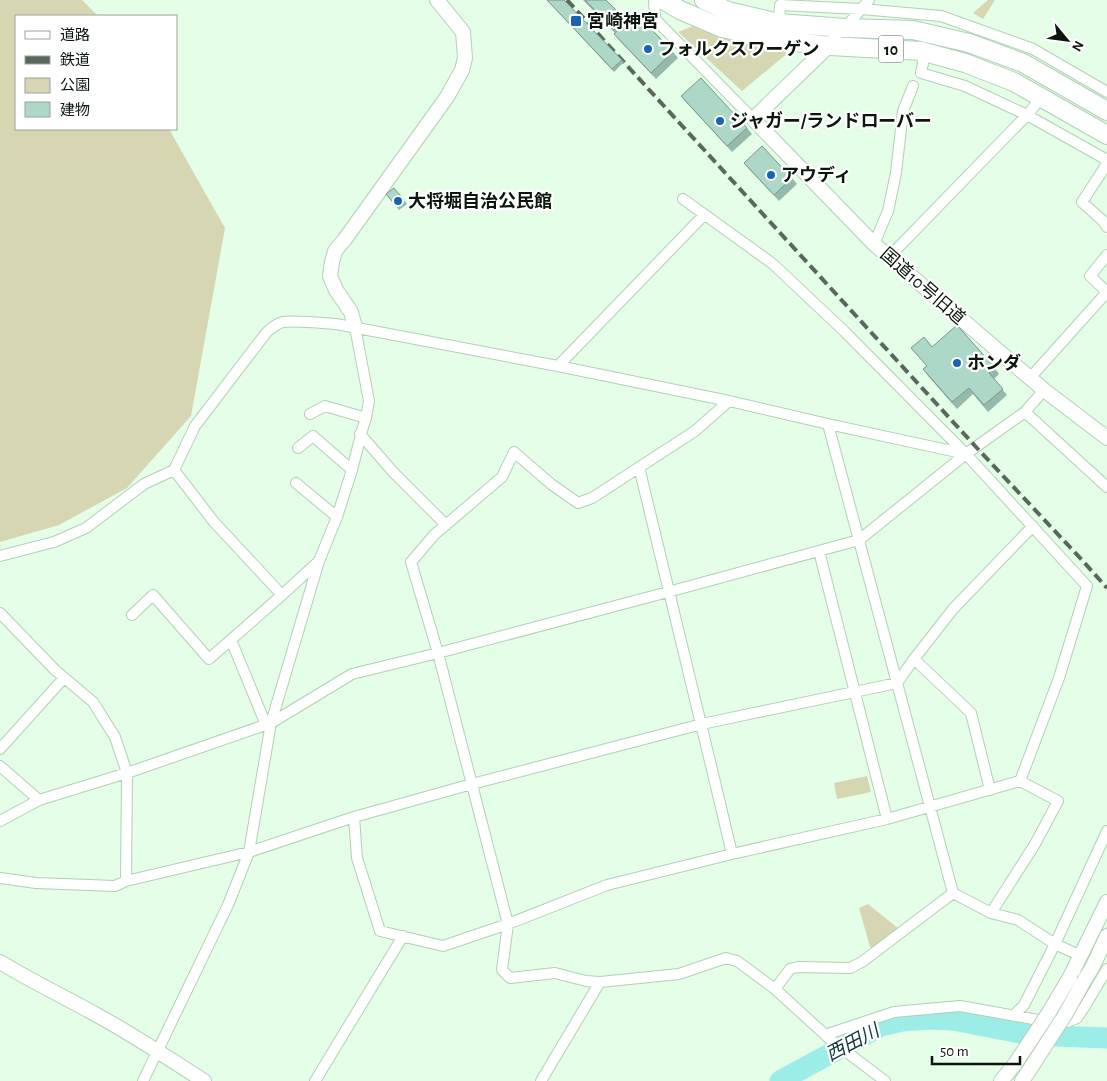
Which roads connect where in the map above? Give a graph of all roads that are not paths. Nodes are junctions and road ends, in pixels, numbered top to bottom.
1 (438, 0) edge
2 (654, 0) edge
3 (663, 0) edge
4 (704, 0) edge
5 (869, 0) edge
6 (730, 6) edge
7 (861, 9) junction
8 (779, 23) junction
9 (845, 28) junction
10 (830, 46) junction
11 (921, 51) junction
12 (913, 86) dead end
13 (1107, 92) edge
14 (1042, 97) junction
15 (1107, 111) edge
16 (1027, 115) junction
17 (753, 118) junction
18 (1107, 136) edge
19 (1107, 160) edge
20 (1107, 164) edge
21 (683, 199) dead end
22 (704, 215) junction
23 (1107, 227) edge
24 (874, 244) junction
25 (1107, 255) edge
26 (889, 257) junction
27 (1107, 292) edge
28 (355, 327) junction
29 (558, 366) junction
30 (1030, 378) junction
31 (1044, 390) junction
32 (730, 401) junction
33 (1025, 412) junction
34 (310, 414) dead end
35 (366, 418) junction
36 (828, 424) junction
37 (360, 434) junction
38 (1107, 438) edge
39 (298, 448) dead end
40 (966, 454) junction
41 (639, 467) junction
42 (174, 470) junction
43 (352, 470) junction
44 (296, 483) dead end
45 (1107, 487) edge
46 (337, 517) junction
47 (446, 525) junction
48 (1033, 526) junction
49 (859, 540) junction
50 (819, 551) junction
51 (0, 556) edge
52 (319, 561) junction
53 (668, 592) junction
54 (282, 596) junction
55 (0, 614) edge
56 (132, 615) dead end
57 (231, 640) junction
58 (438, 653) junction
59 (914, 659) junction
60 (64, 678) junction
61 (897, 683) junction
62 (854, 692) junction
63 (269, 724) junction
64 (702, 724) junction
65 (0, 749) edge
66 (0, 766) edge
67 (127, 773) junction
68 (1020, 781) junction
69 (472, 784) junction
70 (990, 790) junction
71 (39, 800) junction
72 (930, 807) junction
73 (354, 817) junction
74 (887, 819) junction
75 (0, 821) edge
76 (1107, 831) edge
77 (249, 852) junction
78 (732, 854) junction
79 (0, 878) edge
80 (126, 881) junction
81 (953, 894) junction
82 (1107, 902) edge
83 (991, 913) junction
84 (508, 924) junction
85 (403, 936) junction
86 (1107, 936) edge
87 (1055, 944) junction
88 (1081, 956) junction
89 (0, 962) edge
90 (1099, 974) edge
91 (600, 982) junction
92 (775, 989) junction
93 (1014, 1015) junction
94 (829, 1038) junction
95 (158, 1052) junction
96 (143, 1081) edge
97 (204, 1081) edge
98 (315, 1081) edge
99 (541, 1081) edge
100 (885, 1081) edge
101 (1001, 1081) edge
102 (1022, 1081) edge

1 - 28 street
2 - 17 street
3 - 10 highway, 10
4 - 6 highway, 10
5 - 7 street
6 - 8 highway, 10
7 - 8 street
7 - 9 street
7 - 13 street
8 - 9 highway, 10
9 - 10 street
9 - 15 highway, 10
10 - 11 highway, 10
10 - 17 street
11 - 14 highway, 10
11 - 16 street
12 - 24 street
14 - 16 street
14 - 18 highway, 10
16 - 19 street
16 - 26 street
17 - 24 street, 国道10号旧道
20 - 23 street
21 - 22 street
22 - 29 street
22 - 40 street
24 - 26 street, 国道10号旧道
25 - 27 street
26 - 30 street, 国道10号旧道
27 - 30 street
28 - 29 street
28 - 35 street
28 - 42 street
29 - 32 street
30 - 31 street, 国道10号旧道
31 - 33 street
31 - 38 street, 国道10号旧道
32 - 36 street
32 - 41 street
33 - 40 street
33 - 45 street
34 - 35 street
35 - 37 street
36 - 40 street
36 - 49 street
37 - 43 street
37 - 47 street
39 - 43 street
40 - 48 street
40 - 49 street
41 - 47 street
41 - 53 street
42 - 51 street
42 - 54 street
43 - 46 street
44 - 46 street
46 - 52 street
47 - 58 street
48 - 59 street
48 - 68 street
49 - 50 street
49 - 61 street
50 - 53 street
50 - 62 street
52 - 54 street
52 - 63 street
53 - 58 street
53 - 64 street
54 - 57 street
55 - 60 street
56 - 57 street
57 - 63 street
58 - 63 street
58 - 69 street
59 - 61 street
59 - 70 street
60 - 65 street
60 - 67 street
61 - 62 street
61 - 72 street
62 - 64 street
62 - 74 street
63 - 67 street
63 - 77 street
64 - 69 street
64 - 78 street
66 - 71 street
67 - 71 street
67 - 80 street
68 - 70 street
68 - 83 street
69 - 73 street
69 - 84 street
70 - 72 street
71 - 75 street
72 - 74 street
72 - 81 street
73 - 77 street
73 - 85 street
74 - 78 street
76 - 87 street
77 - 80 street
77 - 95 street
78 - 84 street
79 - 80 street
81 - 83 street
81 - 92 street
82 - 88 street
83 - 87 street
84 - 85 street
84 - 91 street
85 - 98 street
86 - 90 street
87 - 88 street
87 - 93 street
88 - 101 street, bridge
89 - 95 street
90 - 93 street
90 - 102 street, bridge
91 - 92 street
91 - 99 street
92 - 94 street
93 - 94 street
94 - 100 street
95 - 96 street
95 - 97 street

